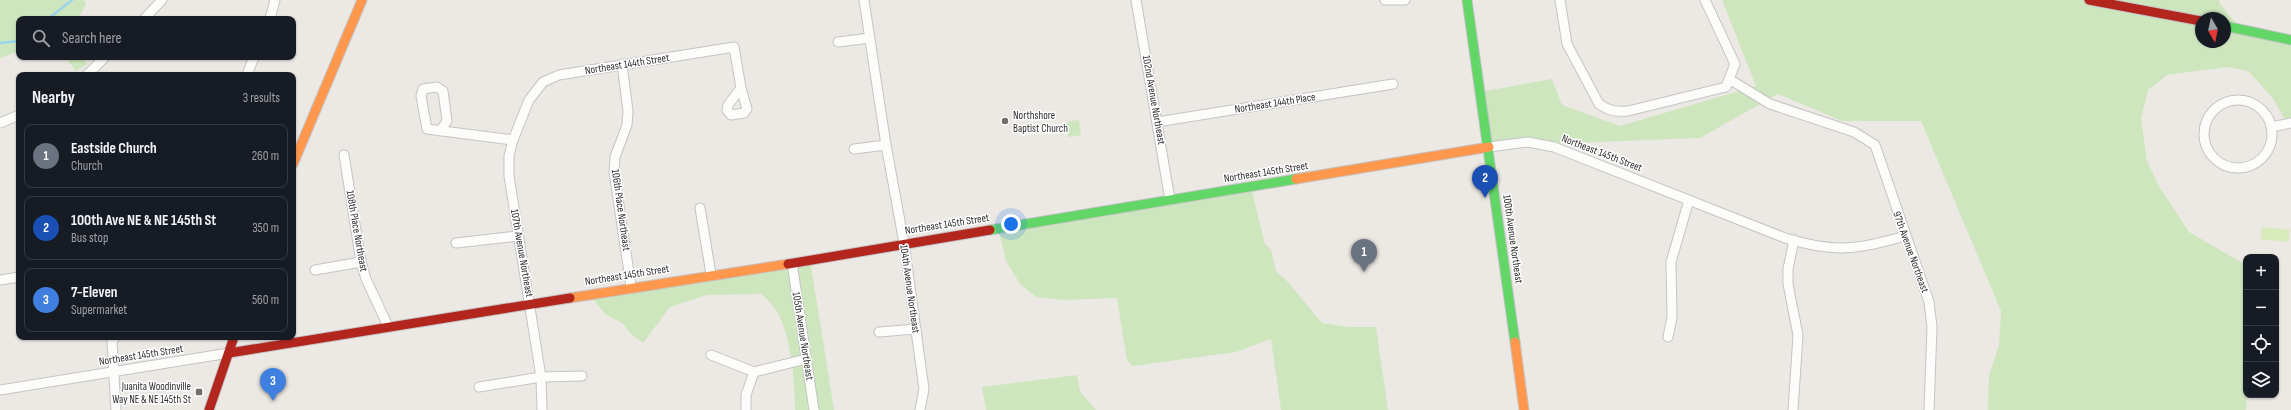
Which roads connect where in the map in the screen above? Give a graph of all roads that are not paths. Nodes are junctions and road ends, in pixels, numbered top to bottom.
1 (162, 0) edge
2 (275, 0) edge
3 (362, 0) edge
4 (864, 0) edge
5 (1136, 0) edge
6 (1385, 0) edge
7 (1405, 0) edge
8 (1467, 0) edge
9 (1560, 0) edge
10 (1705, 0) edge
11 (2089, 0) edge
12 (147, 16) edge
13 (271, 16) edge
14 (2195, 20) edge
15 (2231, 27) edge
16 (870, 38) junction
17 (2291, 40) edge
18 (838, 42) dead end
19 (102, 60) edge
20 (253, 60) edge
21 (622, 64) junction
22 (90, 72) edge
23 (248, 72) edge
24 (1729, 79) junction
25 (1393, 84) dead end
26 (741, 88) dead end
27 (529, 100) joint
28 (16, 116) edge
29 (1157, 122) junction
30 (0, 123) edge
31 (2291, 123) edge
32 (2271, 126) junction
33 (440, 131) junction
34 (513, 140) junction
35 (886, 145) junction
36 (1489, 147) junction
37 (854, 149) dead end
38 (344, 156) dead end
39 (296, 157) edge
40 (1170, 200) junction
41 (1689, 200) junction
42 (700, 208) dead end
43 (518, 236) junction
44 (1905, 236) junction
45 (1794, 240) junction
46 (456, 243) dead end
47 (904, 243) junction
48 (361, 262) junction
49 (792, 263) junction
50 (315, 270) dead end
51 (711, 274) junction
52 (16, 277) edge
53 (0, 280) edge
54 (631, 286) junction
55 (530, 303) junction
56 (388, 326) junction
57 (916, 329) junction
58 (879, 332) dead end
59 (1668, 337) dead end
60 (113, 340) edge
61 (233, 340) edge
62 (229, 353) junction
63 (711, 355) dead end
64 (806, 359) junction
65 (113, 372) junction
66 (754, 372) junction
67 (582, 376) dead end
68 (541, 377) junction
69 (479, 387) dead end
70 (0, 390) edge
71 (116, 410) edge
72 (209, 410) edge
73 (542, 410) edge
74 (746, 410) edge
75 (814, 410) edge
76 (920, 410) edge
77 (1524, 410) edge
78 (1792, 410) edge
79 (1929, 410) edge

1 - 12 street
2 - 13 street
3 - 39 street
4 - 16 street, 104th Avenue Northeast
5 - 29 street, 102nd Avenue Northeast
6 - 7 street
8 - 36 street, 100th Avenue Northeast
9 - 24 street
10 - 24 street
11 - 14 street
15 - 17 street
16 - 18 street
16 - 35 street, 104th Avenue Northeast
19 - 22 street
20 - 23 street
21 - 26 street, Northeast 144th Street
21 - 27 street, Northeast 144th Street
21 - 54 street, 106th Place Northeast
24 - 44 street, 97th Avenue Northeast
25 - 29 street, Northeast 144th Place
27 - 34 street, 107th Avenue Northeast
28 - 30 street
29 - 40 street, 102nd Avenue Northeast
31 - 32 street
32 - 32 street
33 - 33 street
33 - 34 street
34 - 43 street, 107th Avenue Northeast
35 - 37 street
35 - 47 street, 104th Avenue Northeast
36 - 40 street, Northeast 145th Street
36 - 41 street, Northeast 145th Street
36 - 77 street, 100th Avenue Northeast
38 - 48 street, 108th Place Northeast
40 - 47 street, Northeast 145th Street
41 - 45 street, Northeast 145th Street
41 - 59 street
42 - 51 street
43 - 46 street
43 - 55 street, 107th Avenue Northeast
44 - 45 street, Northeast 145th Street
44 - 79 street, 97th Avenue Northeast
45 - 78 street
47 - 49 street, Northeast 145th Street
47 - 57 street, 104th Avenue Northeast
48 - 50 street
48 - 56 street, 108th Place Northeast
49 - 51 street, Northeast 145th Street
49 - 64 street, 105th Avenue Northeast
51 - 54 street, Northeast 145th Street
52 - 53 street
54 - 55 street, Northeast 145th Street
55 - 56 street, Northeast 145th Street
55 - 68 street, 107th Avenue Northeast
56 - 62 street, Northeast 145th Street
57 - 58 street
57 - 76 street, 104th Avenue Northeast
60 - 65 street
61 - 62 street
62 - 65 street, Northeast 145th Street
62 - 72 street
63 - 66 street
64 - 66 street
64 - 75 street, 105th Avenue Northeast
65 - 70 street, Northeast 145th Street
65 - 71 street
66 - 74 street
67 - 68 street
68 - 69 street
68 - 73 street, 107th Avenue Northeast

